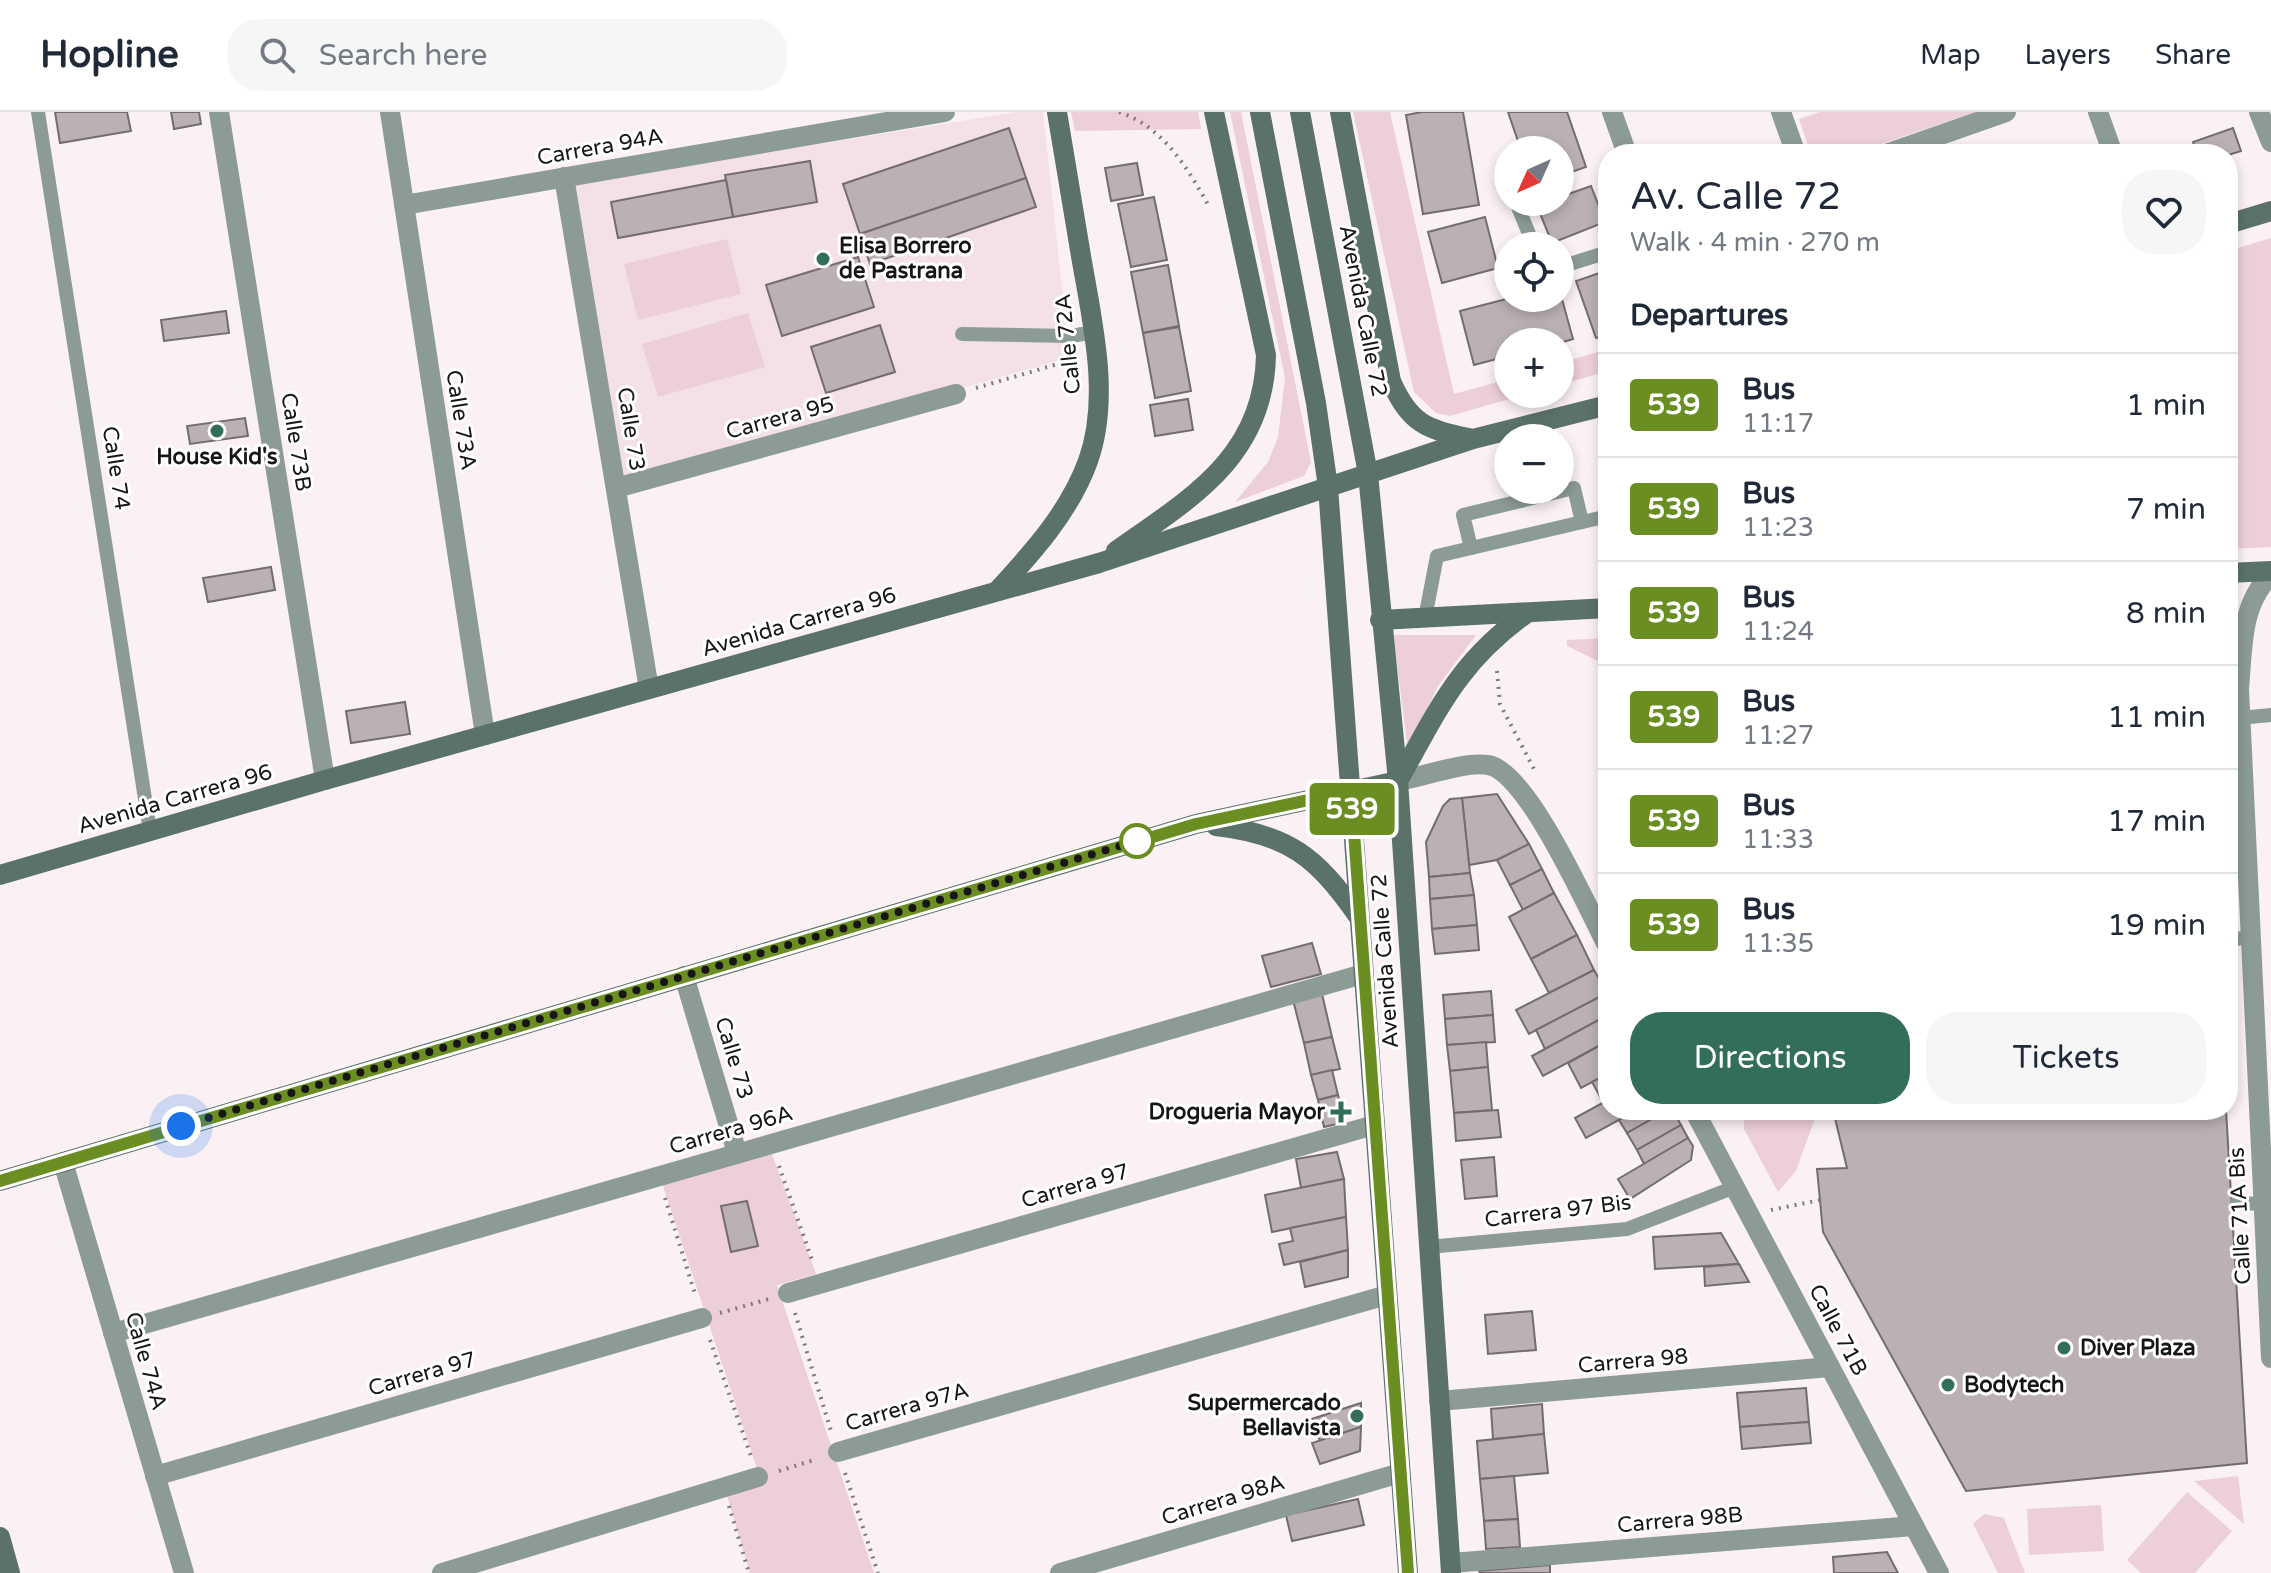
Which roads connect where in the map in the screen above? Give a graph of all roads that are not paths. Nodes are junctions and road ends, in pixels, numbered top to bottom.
1 (38, 112) edge
2 (219, 112) edge
3 (390, 112) edge
4 (945, 112) edge
5 (1057, 112) edge
6 (1214, 112) edge
7 (1260, 112) edge
8 (1300, 112) edge
9 (1340, 112) edge
10 (1612, 112) edge
11 (1781, 112) edge
12 (2006, 112) edge
13 (2098, 112) edge
14 (2259, 112) edge
15 (2271, 142) edge
16 (1623, 144) edge
17 (1792, 144) edge
18 (1915, 144) edge
19 (2109, 144) edge
20 (564, 177) junction
21 (404, 205) junction
22 (2271, 211) edge
23 (2238, 221) edge
24 (1598, 255) edge
25 (1574, 263) edge
26 (962, 334) dead end
27 (1095, 342) junction
28 (956, 394) road end
29 (1598, 408) edge
30 (1473, 439) junction
31 (1368, 474) junction
32 (1328, 487) junction
33 (616, 488) junction
34 (1598, 518) edge
35 (1582, 522) junction
36 (1471, 548) junction
37 (1099, 563) junction
38 (2271, 572) edge
39 (2238, 573) edge
40 (997, 591) junction
41 (1598, 608) edge
42 (1528, 612) junction
43 (1425, 618) junction
44 (1380, 620) junction
45 (2238, 685) edge
46 (649, 689) junction
47 (2239, 689) junction
48 (2271, 715) edge
49 (2240, 718) junction
50 (485, 735) junction
51 (325, 780) junction
52 (1398, 781) junction
53 (1351, 791) junction
54 (1196, 824) junction
55 (150, 831) junction
56 (0, 875) edge
57 (1359, 917) junction
58 (1598, 928) edge
59 (2251, 936) junction
60 (2238, 939) edge
61 (1363, 974) junction
62 (684, 976) junction
63 (1699, 1120) edge
64 (1374, 1125) junction
65 (737, 1153) junction
66 (63, 1162) junction
67 (0, 1181) edge
68 (1735, 1187) junction
69 (2237, 1203) dead end
70 (2264, 1204) junction
71 (1428, 1247) junction
72 (788, 1293) road end
73 (1387, 1295) junction
74 (702, 1318) road end
75 (113, 1333) junction
76 (2271, 1358) edge
77 (1830, 1367) junction
78 (1439, 1401) junction
79 (838, 1452) road end
80 (1400, 1473) junction
81 (155, 1476) junction
82 (758, 1477) road end
83 (1914, 1526) junction
84 (0, 1537) edge
85 (6, 1568) edge
86 (1451, 1568) edge
87 (184, 1573) edge
88 (442, 1573) edge
89 (1060, 1573) edge
90 (1408, 1573) edge
91 (1939, 1573) edge

1 - 55 lane, Calle 74
2 - 51 street, Calle 73B
3 - 21 street, Calle 73A
4 - 20 street, Carrera 94A
5 - 27 main road, Calle 72A
6 - 37 main road
7 - 32 main road, Avenida Calle 72
8 - 31 main road, Avenida Calle 72
9 - 30 main road
10 - 16 street
11 - 17 street
12 - 18 street
13 - 19 street
14 - 15 street
20 - 21 street, Carrera 94A
20 - 33 street, Calle 73
21 - 50 street, Calle 73A
22 - 23 main road
24 - 25 lane
26 - 27 lane
27 - 40 main road, Calle 72A
28 - 33 street, Carrera 95
29 - 30 main road, Avenida Carrera 96
30 - 31 main road, Avenida Carrera 96
31 - 32 main road, Avenida Carrera 96
31 - 44 main road, Avenida Calle 72
32 - 37 main road, Avenida Carrera 96
32 - 53 main road, Avenida Calle 72
33 - 46 street, Calle 73
34 - 35 lane
35 - 36 lane
35 - 36 lane
36 - 43 lane
37 - 40 main road, Avenida Carrera 96
38 - 39 main road
38 - 47 street, Calle 71A Bis
40 - 46 main road, Avenida Carrera 96
41 - 42 main road
42 - 43 main road
42 - 52 main road
43 - 44 main road
44 - 52 main road, Avenida Calle 72
45 - 47 street, Calle 71A Bis
46 - 50 main road, Avenida Carrera 96
47 - 49 street, Calle 71A Bis
48 - 49 lane
49 - 59 street, Calle 71A Bis
50 - 51 main road, Avenida Carrera 96
51 - 55 main road, Avenida Carrera 96
52 - 53 main road
52 - 58 street
52 - 71 main road, Avenida Calle 72
53 - 54 main road
53 - 57 main road, Avenida Calle 72
54 - 57 main road
54 - 62 main road
55 - 56 main road, Avenida Carrera 96
57 - 61 main road, Avenida Calle 72
59 - 60 lane
59 - 70 street, Calle 71A Bis
61 - 64 main road, Avenida Calle 72
61 - 65 street, Carrera 96A
62 - 65 street, Calle 73
62 - 66 main road
63 - 68 street, Calle 71B
64 - 72 street, Carrera 97
64 - 73 main road, Avenida Calle 72
65 - 75 street, Carrera 96A
66 - 67 main road
66 - 75 street, Calle 74A
68 - 71 lane, Carrera 97 Bis
68 - 77 street, Calle 71B
69 - 70 lane
70 - 76 street, Calle 71A Bis
71 - 78 main road, Avenida Calle 72
73 - 79 street, Carrera 97A
73 - 80 main road, Avenida Calle 72
74 - 81 street, Carrera 97
75 - 81 street, Calle 74A
77 - 78 street, Carrera 98
77 - 83 street, Calle 71B
78 - 86 main road, Avenida Calle 72
80 - 89 street, Carrera 98A
80 - 90 main road, Avenida Calle 72
81 - 87 street, Calle 74A
82 - 88 street
83 - 86 street, Carrera 98B
83 - 91 street, Calle 71B
84 - 85 main road

